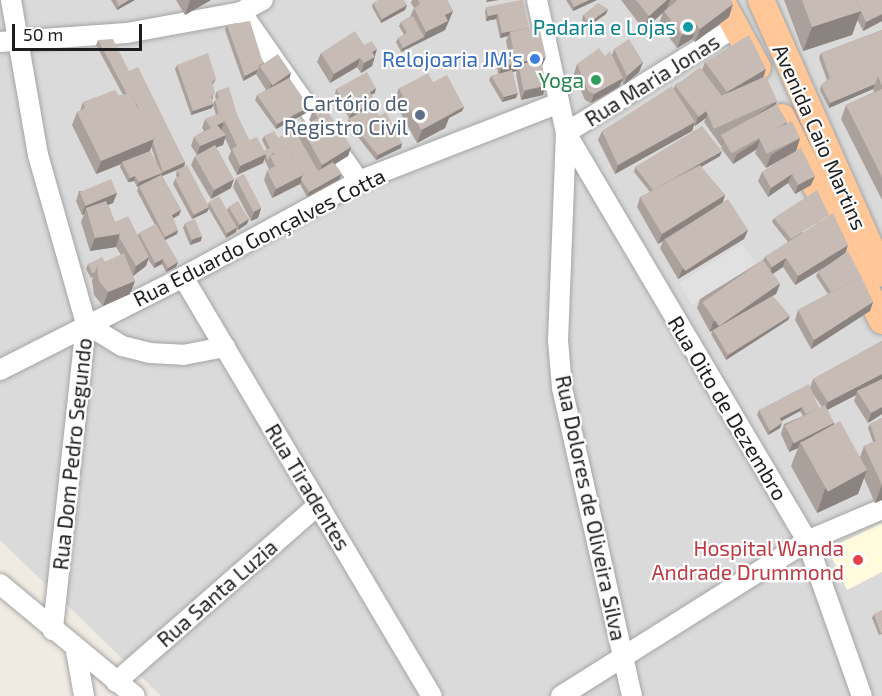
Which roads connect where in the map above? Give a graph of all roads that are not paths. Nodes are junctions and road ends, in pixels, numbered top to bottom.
1 (11, 0) edge
2 (263, 0) edge
3 (537, 0) edge
4 (721, 0) edge
5 (760, 0) edge
6 (241, 12) junction
7 (737, 26) junction
8 (9, 41) edge
9 (557, 104) junction
10 (566, 133) junction
11 (359, 181) junction
12 (882, 273) edge
13 (183, 277) junction
14 (882, 321) edge
15 (86, 324) junction
16 (225, 347) junction
17 (0, 370) edge
18 (318, 505) junction
19 (882, 509) edge
20 (807, 542) junction
21 (0, 584) edge
22 (53, 630) junction
23 (76, 651) junction
24 (625, 659) junction
25 (116, 682) junction
26 (84, 696) edge
27 (135, 696) edge
28 (432, 696) edge
29 (561, 696) edge
30 (632, 696) edge
31 (862, 696) edge

1 - 8 street, Rua Dom Pedro Segundo
2 - 6 street
3 - 9 street
4 - 7 main road, Avenida Caio Martins
5 - 12 main road, Avenida Caio Martins
6 - 8 street
6 - 11 street
7 - 10 street, Rua Maria Jonas
7 - 14 main road, Avenida Caio Martins
8 - 15 street, Rua Dom Pedro Segundo
9 - 10 street, Rua Dolores de Oliveira Silva
9 - 11 street, Rua Eduardo Gonçalves Cotta
10 - 20 street, Rua Oito de Dezembro
10 - 24 street, Rua Dolores de Oliveira Silva
11 - 13 street, Rua Eduardo Gonçalves Cotta
13 - 15 street, Rua Eduardo Gonçalves Cotta
13 - 16 street, Rua Tiradentes
15 - 16 street
15 - 17 street, Rua Eduardo Gonçalves Cotta
15 - 22 street, Rua Dom Pedro Segundo
16 - 18 street, Rua Tiradentes
18 - 25 street, Rua Santa Luzia
18 - 28 street, Rua Tiradentes
19 - 20 street
20 - 24 street
20 - 31 street, Rua Oito de Dezembro
21 - 22 street
22 - 23 street
23 - 25 street
23 - 26 street
24 - 29 street
24 - 30 street, Rua Dolores de Oliveira Silva
25 - 27 street

